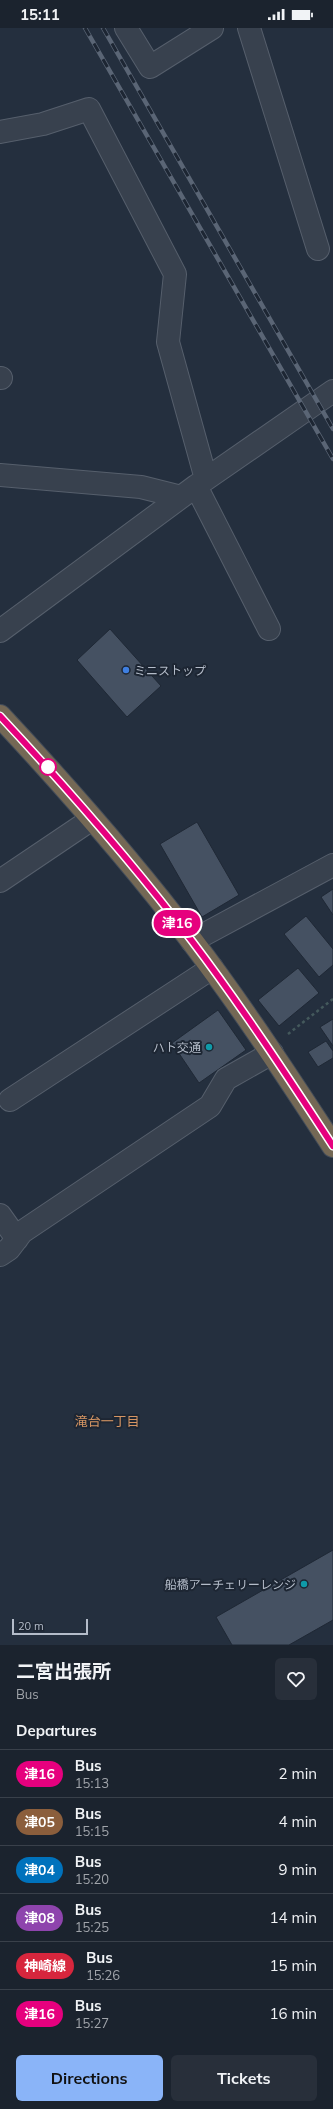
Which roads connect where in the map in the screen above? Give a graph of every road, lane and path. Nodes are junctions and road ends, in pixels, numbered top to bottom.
1 (126, 28) edge
2 (249, 28) edge
3 (209, 29) edge
4 (0, 132) edge
5 (318, 249) dead end
6 (333, 391) edge
7 (0, 475) edge
8 (194, 487) junction
9 (269, 629) dead end
10 (0, 631) edge
11 (0, 716) edge
12 (92, 818) junction
13 (333, 865) edge
14 (0, 881) edge
15 (192, 941) junction
16 (212, 968) junction
17 (333, 999) edge
18 (286, 1036) dead end
19 (272, 1053) junction
20 (10, 1100) dead end
21 (333, 1146) edge
22 (0, 1215) edge
23 (16, 1239) junction
24 (0, 1255) edge

1 - 3 street
2 - 5 street
4 - 8 street
6 - 8 street
7 - 8 street
8 - 9 street
8 - 10 street
11 - 12 highway
12 - 14 street
12 - 15 highway
13 - 15 street
15 - 16 highway
16 - 19 highway
16 - 20 street
17 - 18 path
19 - 21 highway
19 - 23 street
22 - 23 street
23 - 24 street

